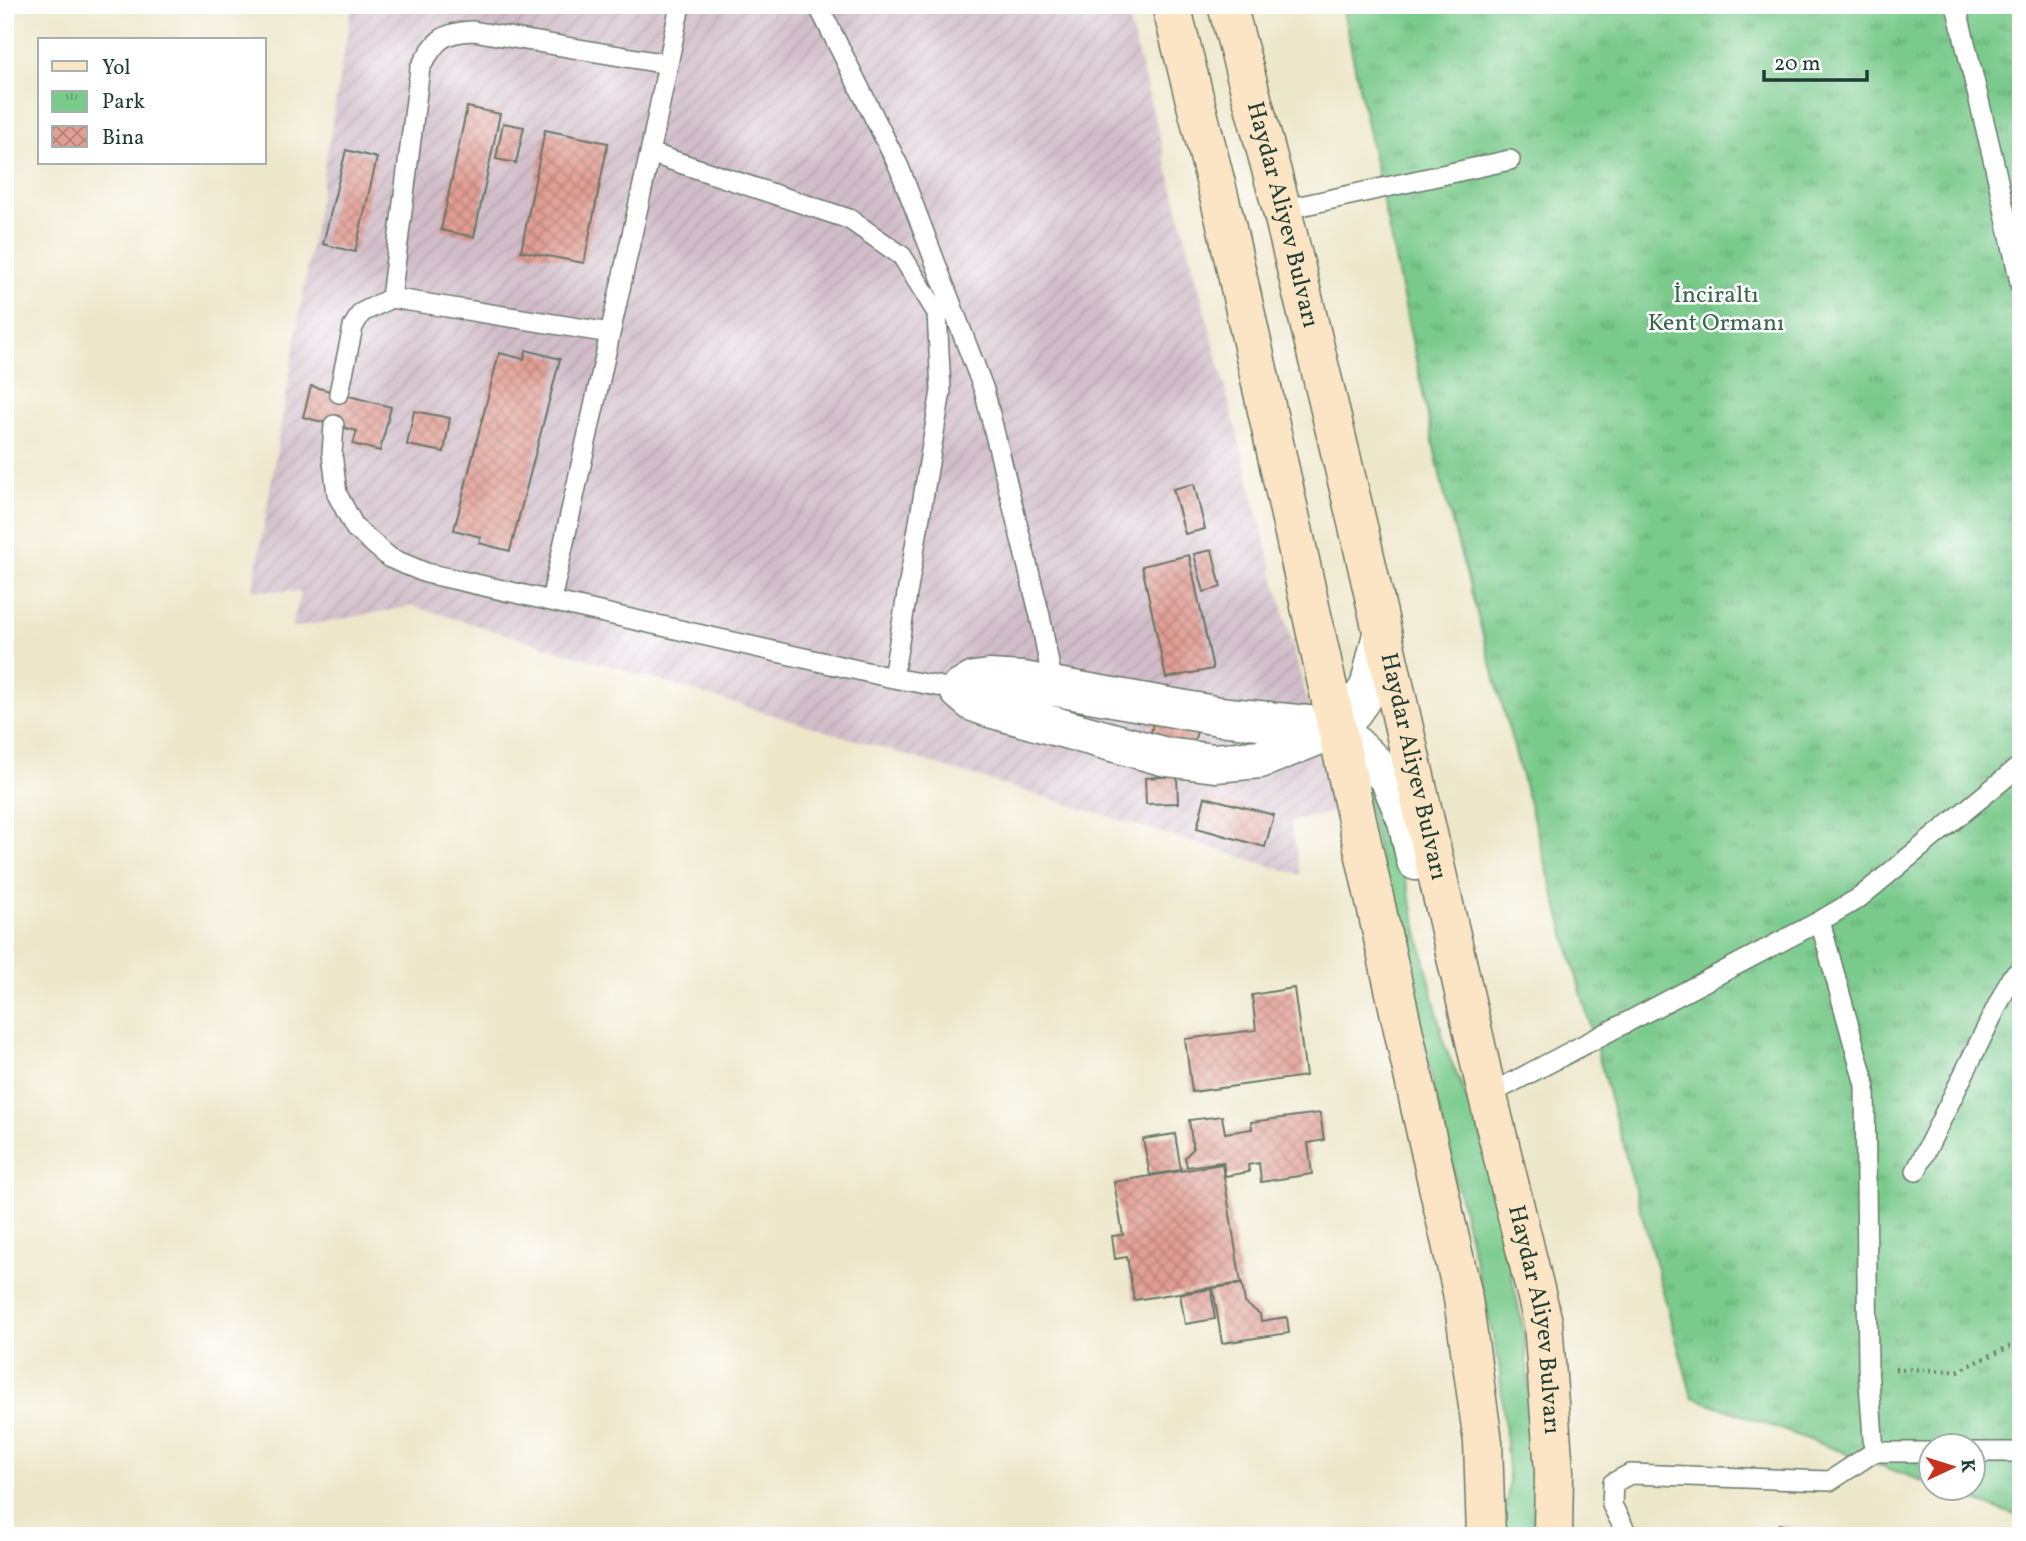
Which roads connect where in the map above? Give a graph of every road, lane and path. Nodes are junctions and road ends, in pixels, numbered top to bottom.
1 (680, 5) edge
2 (1171, 5) edge
3 (1227, 5) edge
4 (1956, 5) edge
5 (820, 9) dead end
6 (667, 64) junction
7 (650, 153) junction
8 (1510, 160) dead end
9 (1282, 211) junction
10 (1226, 224) junction
11 (2021, 287) edge
12 (391, 298) junction
13 (610, 332) junction
14 (339, 393) dead end
15 (334, 425) dead end
16 (551, 601) junction
17 (1382, 634) junction
18 (893, 678) junction
19 (1054, 686) junction
20 (959, 690) junction
21 (1056, 726) junction
22 (1337, 728) junction
23 (2021, 765) edge
24 (1820, 921) junction
25 (2021, 969) edge
26 (1486, 1086) junction
27 (1916, 1171) dead end
28 (2021, 1341) edge
29 (1868, 1368) junction
30 (1874, 1452) junction
31 (1918, 1452) edge
32 (1988, 1452) edge
33 (2021, 1452) edge
34 (1486, 1536) edge
35 (1553, 1536) edge
36 (1625, 1536) edge

1 - 6 lane
2 - 10 main road
3 - 9 main road, Haydar Aliyev Bulvarı
4 - 11 lane
5 - 19 lane
6 - 7 lane
6 - 12 lane
7 - 13 lane
7 - 18 lane
8 - 9 lane
9 - 10 main road
9 - 17 main road, Haydar Aliyev Bulvarı
10 - 22 main road
12 - 13 lane
12 - 14 lane
13 - 16 lane
15 - 16 lane
16 - 18 lane
17 - 22 street
17 - 26 main road, Haydar Aliyev Bulvarı
18 - 20 lane
19 - 20 street
19 - 21 lane
19 - 22 street
20 - 21 street
21 - 22 street
22 - 26 street
22 - 34 main road
23 - 24 lane
24 - 26 lane
24 - 29 lane
25 - 27 lane
26 - 35 main road, Haydar Aliyev Bulvarı
28 - 29 path
29 - 30 lane
30 - 31 lane
30 - 36 lane
32 - 33 lane

